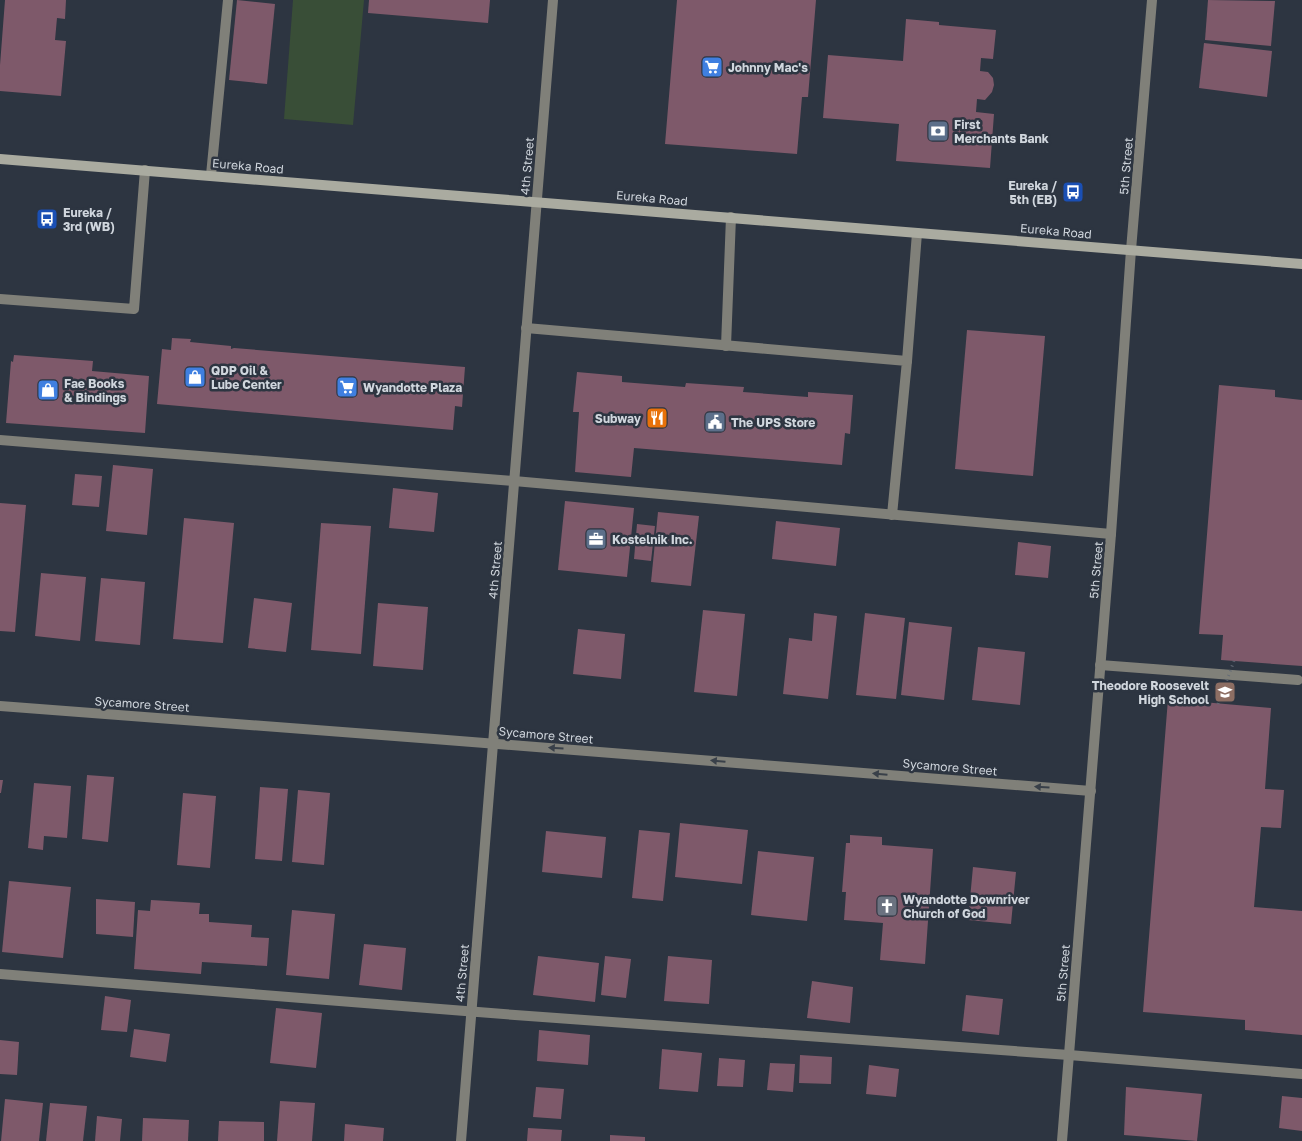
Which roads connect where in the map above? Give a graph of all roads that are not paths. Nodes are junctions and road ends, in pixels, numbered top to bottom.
1 (228, 0) edge
2 (553, 0) edge
3 (1152, 0) edge
4 (0, 159) edge
5 (145, 170) junction
6 (211, 175) junction
7 (537, 201) junction
8 (731, 217) junction
9 (917, 233) junction
10 (1131, 250) junction
11 (1302, 264) edge
12 (0, 299) edge
13 (526, 328) junction
14 (726, 346) junction
15 (907, 361) junction
16 (0, 440) edge
17 (514, 481) junction
18 (892, 515) junction
19 (1111, 534) junction
20 (1100, 665) junction
21 (1298, 680) dead end
22 (0, 706) edge
23 (493, 743) junction
24 (1091, 791) junction
25 (0, 974) edge
26 (472, 1011) junction
27 (1069, 1055) junction
28 (1302, 1074) edge
29 (461, 1141) edge
30 (1062, 1141) edge

1 - 6 street
2 - 7 street, 4th Street
3 - 10 street, 5th Street
4 - 5 main road, Eureka Road
5 - 6 main road, Eureka Road
5 - 12 street
6 - 7 main road, Eureka Road
7 - 8 main road, Eureka Road
7 - 13 street, 4th Street
8 - 9 main road, Eureka Road
8 - 14 street
9 - 10 main road, Eureka Road
9 - 15 street
10 - 11 main road, Eureka Road
10 - 19 street, 5th Street
13 - 14 street
13 - 17 street, 4th Street
14 - 15 street
15 - 18 street
16 - 17 street
17 - 18 street
17 - 23 street, 4th Street
18 - 19 street
19 - 20 street, 5th Street
20 - 21 street
20 - 24 street, 5th Street
22 - 23 street, Sycamore Street
24 -> 23 street, Sycamore Street
23 - 26 street, 4th Street
24 - 27 street, 5th Street
25 - 26 street
26 - 27 street
26 - 29 street, 4th Street
27 - 28 street
27 - 30 street, 5th Street

